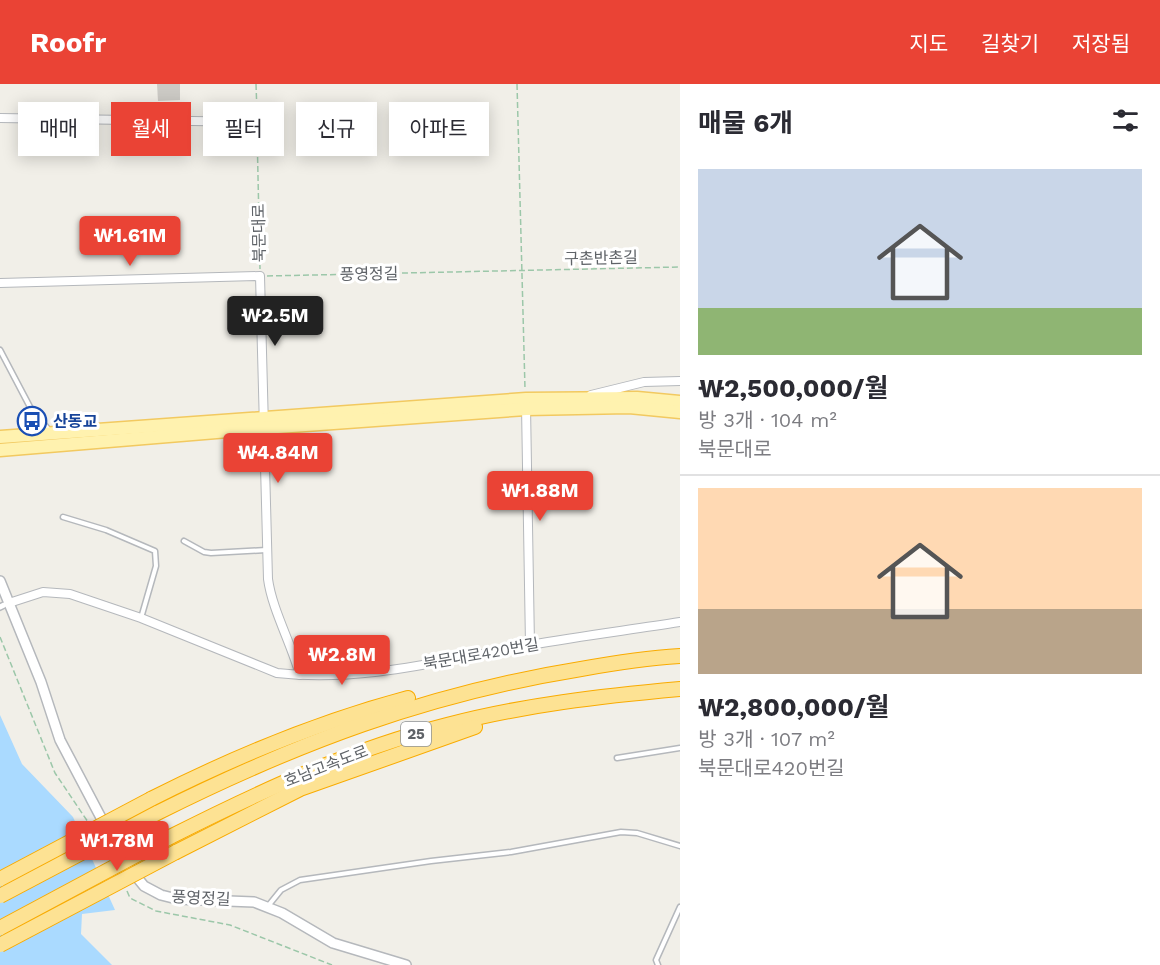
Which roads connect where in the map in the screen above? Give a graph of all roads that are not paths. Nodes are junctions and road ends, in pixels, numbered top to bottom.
1 (0, 118) edge
2 (203, 121) edge
3 (0, 283) edge
4 (0, 351) edge
5 (680, 381) edge
6 (584, 397) junction
7 (680, 402) edge
8 (526, 404) junction
9 (680, 412) edge
10 (264, 423) junction
11 (52, 433) junction
12 (0, 437) edge
13 (0, 450) edge
14 (63, 517) dead end
15 (184, 541) dead end
16 (266, 550) junction
17 (0, 581) edge
18 (4, 605) edge
19 (141, 618) junction
20 (680, 622) edge
21 (530, 645) junction
22 (680, 656) edge
23 (652, 657) junction
24 (300, 675) junction
25 (680, 688) edge
26 (680, 697) edge
27 (680, 748) edge
28 (617, 758) dead end
29 (680, 846) edge
30 (0, 879) edge
31 (0, 896) edge
32 (268, 907) junction
33 (680, 907) edge
34 (0, 928) edge
35 (0, 945) edge
36 (406, 965) edge
37 (658, 965) edge

1 - 2 street
3 - 10 street, 북문대로
4 - 11 lane
5 - 6 street
6 - 7 main road
6 - 8 main road
8 - 9 main road
8 - 10 main road
8 - 21 street
10 - 11 main road
10 - 13 main road
10 - 16 street, 북문대로
11 - 12 main road
14 - 19 lane
15 - 16 lane
16 - 24 street, 북문대로
17 - 18 street, 풍영정길
18 - 19 street, 북문대로420번길
18 - 32 street, 풍영정길
19 - 24 street, 북문대로420번길
20 - 21 street, 북문대로420번길
21 - 24 street, 북문대로420번길
22 - 23 highway, 호남고속도로 / 25
23 - 30 highway, bridge
23 - 31 highway, 호남고속도로 / 25, bridge
25 - 34 highway, 호남고속도로 / 25, bridge
26 - 35 highway, bridge
27 - 28 lane
29 - 32 lane
32 - 36 street, 풍영정길
33 - 37 lane

